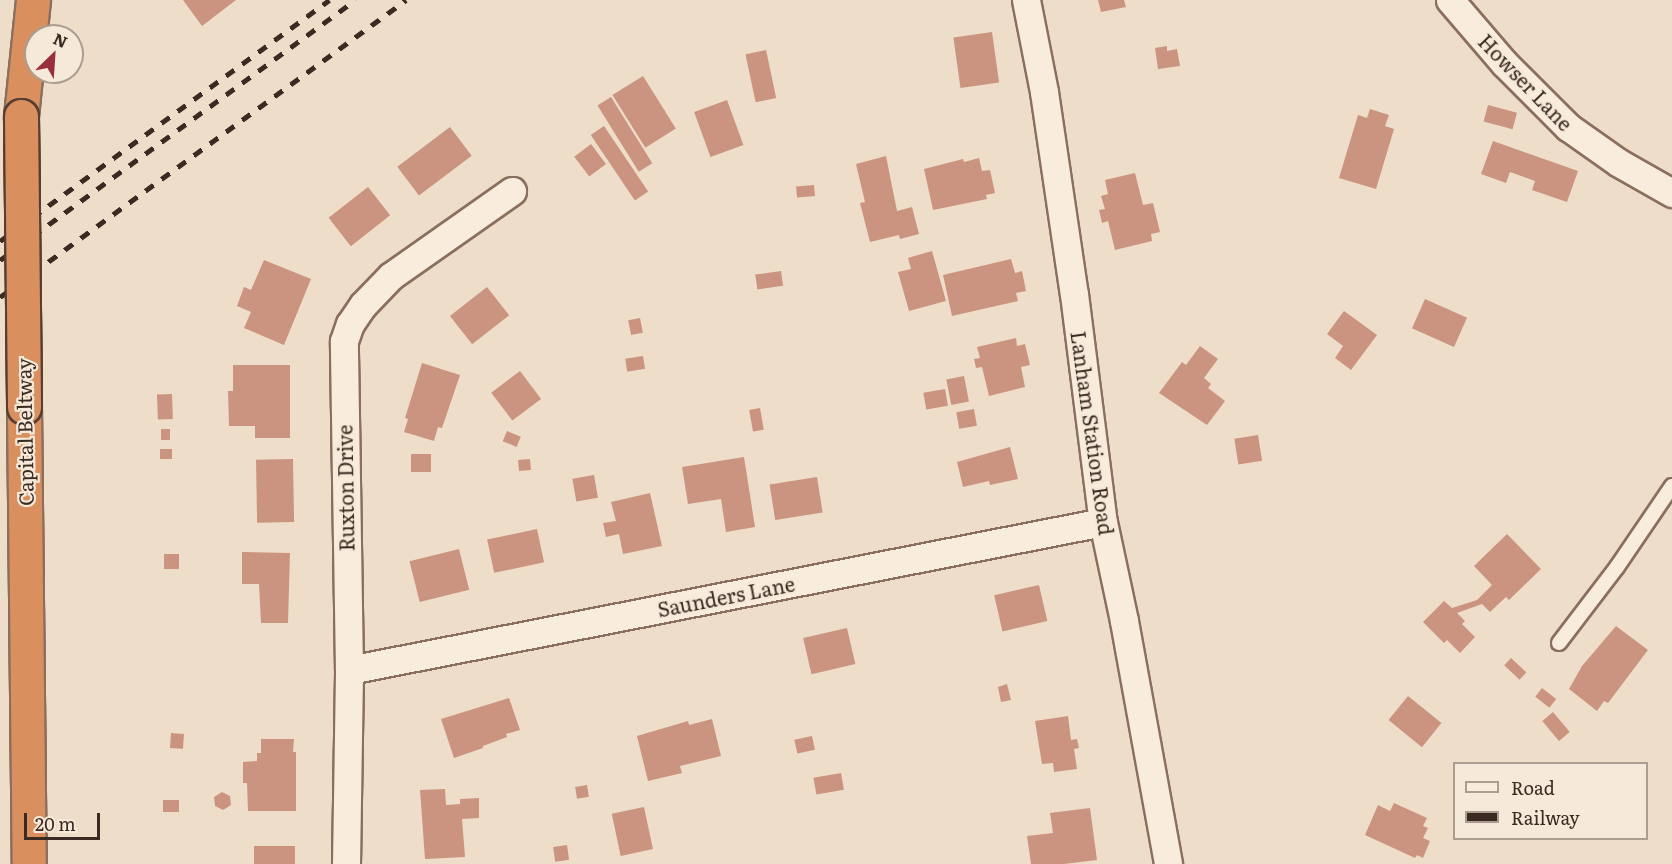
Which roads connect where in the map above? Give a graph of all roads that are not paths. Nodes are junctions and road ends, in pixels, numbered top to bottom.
1 (20, 0) edge
2 (33, 0) edge
3 (1026, 0) edge
4 (1450, 0) edge
5 (21, 116) junction
6 (512, 191) dead end
7 (1672, 193) edge
8 (1672, 486) edge
9 (1103, 522) junction
10 (1559, 643) dead end
11 (349, 670) junction
12 (29, 864) edge
13 (346, 864) edge
14 (1168, 864) edge

1 - 5 highway, Capital Beltway
2 - 5 highway
3 - 9 street, Lanham Station Road
4 - 7 street, Howser Lane
5 - 12 highway, Capital Beltway, bridge
6 - 11 street, Ruxton Drive
8 - 10 lane
9 - 11 street, Saunders Lane
9 - 14 street, Lanham Station Road
11 - 13 street, Ruxton Drive

